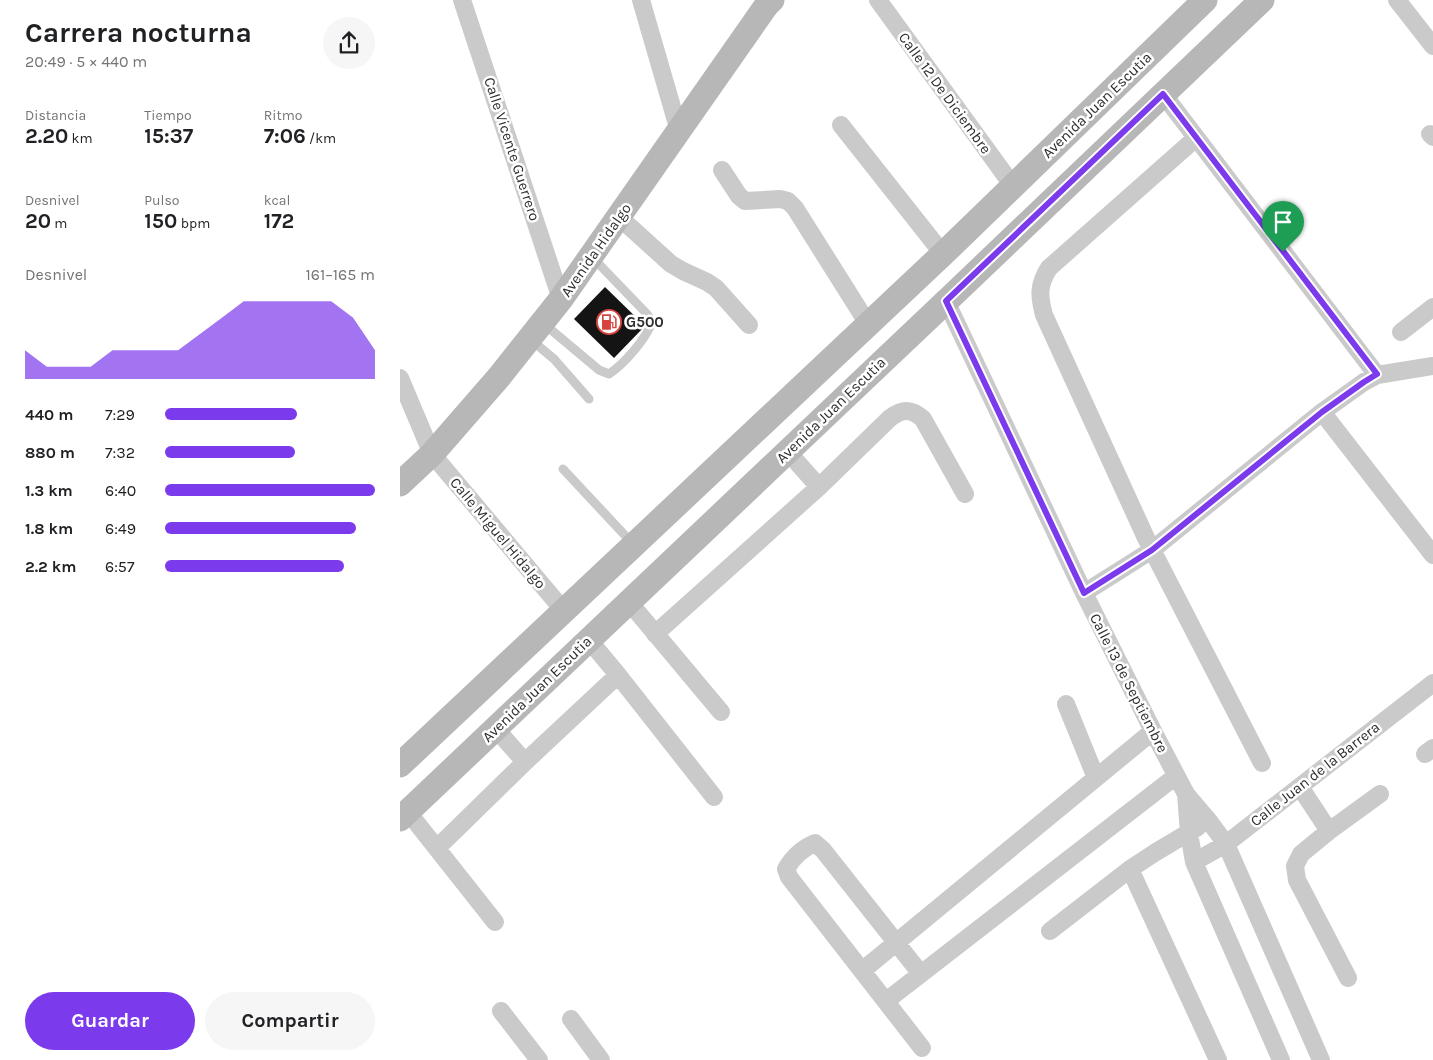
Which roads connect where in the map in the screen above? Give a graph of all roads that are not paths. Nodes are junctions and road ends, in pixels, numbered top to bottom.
1 (462, 0) edge
2 (641, 0) edge
3 (878, 0) edge
4 (1205, 0) edge
5 (1262, 0) edge
6 (1397, 0) edge
7 (768, 2) edge
8 (1433, 46) edge
9 (1163, 94) junction
10 (841, 125) dead end
11 (679, 132) junction
12 (1196, 138) junction
13 (722, 170) dead end
14 (1013, 186) junction
15 (619, 217) junction
16 (943, 254) junction
17 (591, 256) junction
18 (562, 299) junction
19 (946, 301) junction
20 (1433, 307) edge
21 (868, 324) junction
22 (749, 325) dead end
23 (536, 331) junction
24 (1401, 332) dead end
25 (1433, 366) edge
26 (1377, 374) junction
27 (400, 378) edge
28 (589, 400) dead end
29 (1322, 412) junction
30 (788, 452) junction
31 (432, 454) junction
32 (562, 470) dead end
33 (400, 484) edge
34 (819, 487) junction
35 (965, 494) dead end
36 (634, 545) junction
37 (1152, 550) junction
38 (1433, 555) edge
39 (1084, 593) junction
40 (629, 602) junction
41 (564, 612) junction
42 (655, 634) junction
43 (589, 640) junction
44 (618, 675) junction
45 (1433, 683) edge
46 (1066, 704) dead end
47 (721, 712) dead end
48 (496, 729) junction
49 (1153, 731) junction
50 (525, 762) junction
51 (1262, 763) dead end
52 (400, 765) edge
53 (1176, 776) junction
54 (1096, 778) junction
55 (1300, 787) junction
56 (1186, 794) junction
57 (1380, 794) dead end
58 (714, 797) dead end
59 (404, 816) edge
60 (1209, 821) junction
61 (1329, 831) junction
62 (1189, 833) junction
63 (1226, 844) junction
64 (437, 848) junction
65 (1194, 862) junction
66 (1130, 869) junction
67 (495, 922) dead end
68 (1050, 931) dead end
69 (896, 944) junction
70 (863, 970) junction
71 (920, 974) junction
72 (1348, 978) dead end
73 (886, 1001) junction
74 (501, 1011) dead end
75 (571, 1018) dead end
76 (922, 1048) dead end
77 (539, 1060) edge
78 (601, 1060) edge
79 (1218, 1060) edge
80 (1281, 1060) edge
81 (1320, 1060) edge

1 - 18 street, Calle Vicente Guerrero
2 - 11 street
3 - 14 street, Calle 12 De Diciembre
4 - 14 main road, Avenida Juan Escutia
5 - 9 main road, Avenida Juan Escutia
6 - 8 street
7 - 11 main road, Avenida Hidalgo
9 - 12 street
9 - 19 main road, Avenida Juan Escutia
10 - 16 street
11 - 15 main road, Avenida Hidalgo
12 - 26 street
12 - 37 street
13 - 21 street
14 - 16 main road, Avenida Juan Escutia
15 - 17 main road, Avenida Hidalgo
15 - 22 street
16 - 21 main road, Avenida Juan Escutia
17 - 18 main road, Avenida Hidalgo
17 - 23 lane
18 - 23 main road, Avenida Hidalgo
19 - 30 main road, Avenida Juan Escutia
19 - 39 street, Calle 13 de Septiembre
20 - 24 street
21 - 36 main road, Avenida Juan Escutia
23 - 28 lane
23 - 31 main road, Avenida Hidalgo
25 - 26 street
26 - 29 street
27 - 31 street, Calle Miguel Hidalgo
29 - 37 street
29 - 38 street
30 - 34 street
30 - 40 main road, Avenida Juan Escutia
31 - 33 main road, Avenida Hidalgo
31 - 41 street, Calle Miguel Hidalgo
32 - 36 lane
34 - 35 street
34 - 42 street
36 - 41 main road, Avenida Juan Escutia
37 - 39 street
37 - 51 street
39 - 49 street, Calle 13 de Septiembre
40 - 42 street
40 - 43 main road, Avenida Juan Escutia
41 - 52 main road, Avenida Juan Escutia
42 - 47 street
43 - 44 street
43 - 48 main road, Avenida Juan Escutia
44 - 50 street
44 - 58 street
45 - 55 street, Calle Juan de la Barrera
46 - 54 street
48 - 50 street
48 - 59 main road, Avenida Juan Escutia
49 - 53 street, Calle 13 de Septiembre
49 - 54 street
50 - 64 street
53 - 56 street, Calle 13 de Septiembre
53 - 71 street
54 - 69 street
55 - 61 street
55 - 63 street, Calle Juan de la Barrera
56 - 60 street, Calle 13 de Septiembre
56 - 62 street, Calle 13 de Septiembre
57 - 61 street
59 - 64 street
60 - 62 street
60 - 63 street, Calle 13 de Septiembre
61 - 72 street
62 - 65 street, Calle 13 de Septiembre
62 - 66 street
63 - 65 street, Calle Juan de la Barrera
63 - 81 street, Calle 13 de Septiembre
64 - 67 street
65 - 80 street, Calle 13 de Septiembre
66 - 68 street
66 - 79 street
69 - 70 street
69 - 70 street
69 - 71 street
70 - 73 street
71 - 73 street
73 - 76 street
74 - 77 street
75 - 78 street

